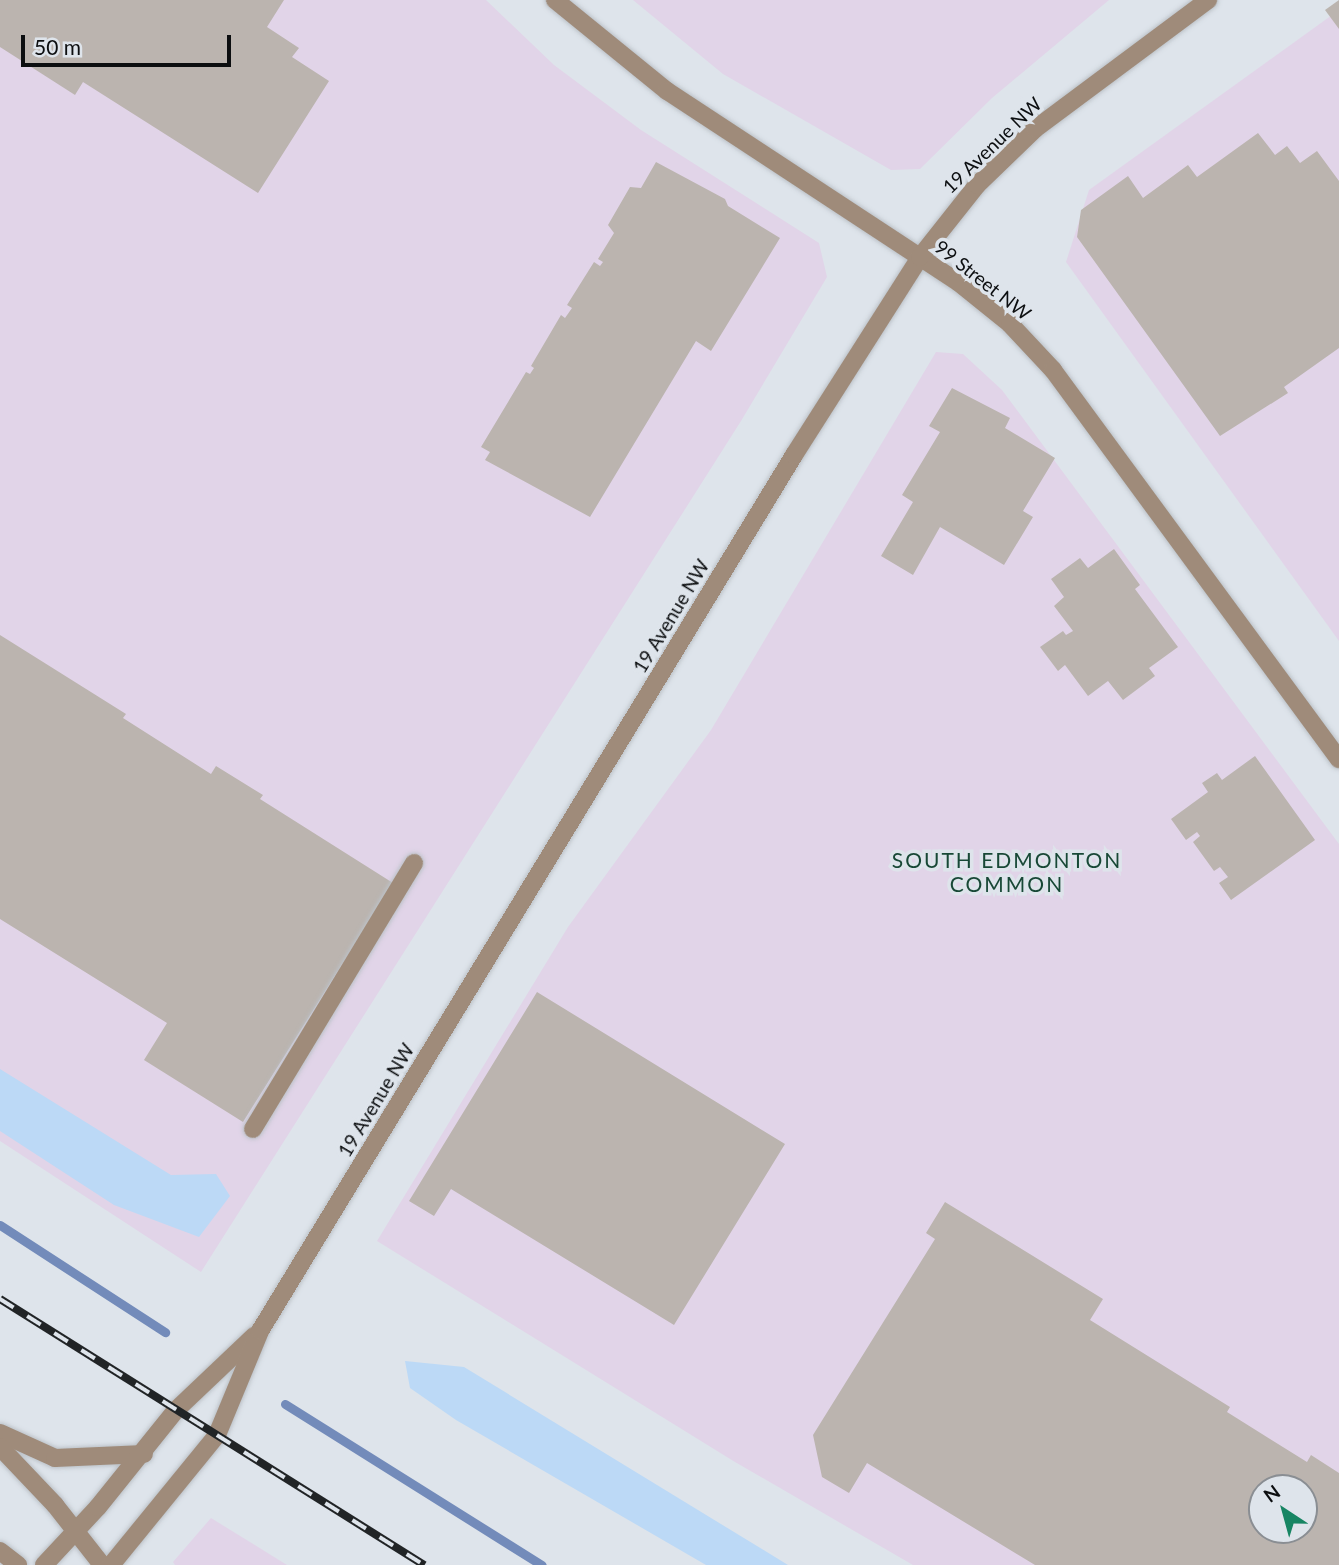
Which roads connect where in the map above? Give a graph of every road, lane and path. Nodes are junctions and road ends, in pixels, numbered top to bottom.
1 (555, 0) edge
2 (1200, 2) edge
3 (920, 257) junction
4 (1339, 759) edge
5 (414, 863) dead end
6 (253, 1129) dead end
7 (260, 1331) junction
8 (0, 1433) edge
9 (0, 1447) edge
10 (144, 1454) junction
11 (76, 1531) junction
12 (0, 1551) edge
13 (18, 1565) edge
14 (44, 1565) edge
15 (102, 1565) edge
16 (111, 1565) edge

1 - 3 street, 99 Street NW
2 - 3 street, 19 Avenue NW
3 - 4 street, 99 Street NW
3 - 7 street, 19 Avenue NW
5 - 6 street
7 - 10 street, 19 Avenue NW
7 - 16 street, 19 Avenue NW
8 - 10 street
9 - 11 street
10 - 11 street, 19 Avenue NW
11 - 14 street, 19 Avenue NW
11 - 15 street
12 - 13 street

